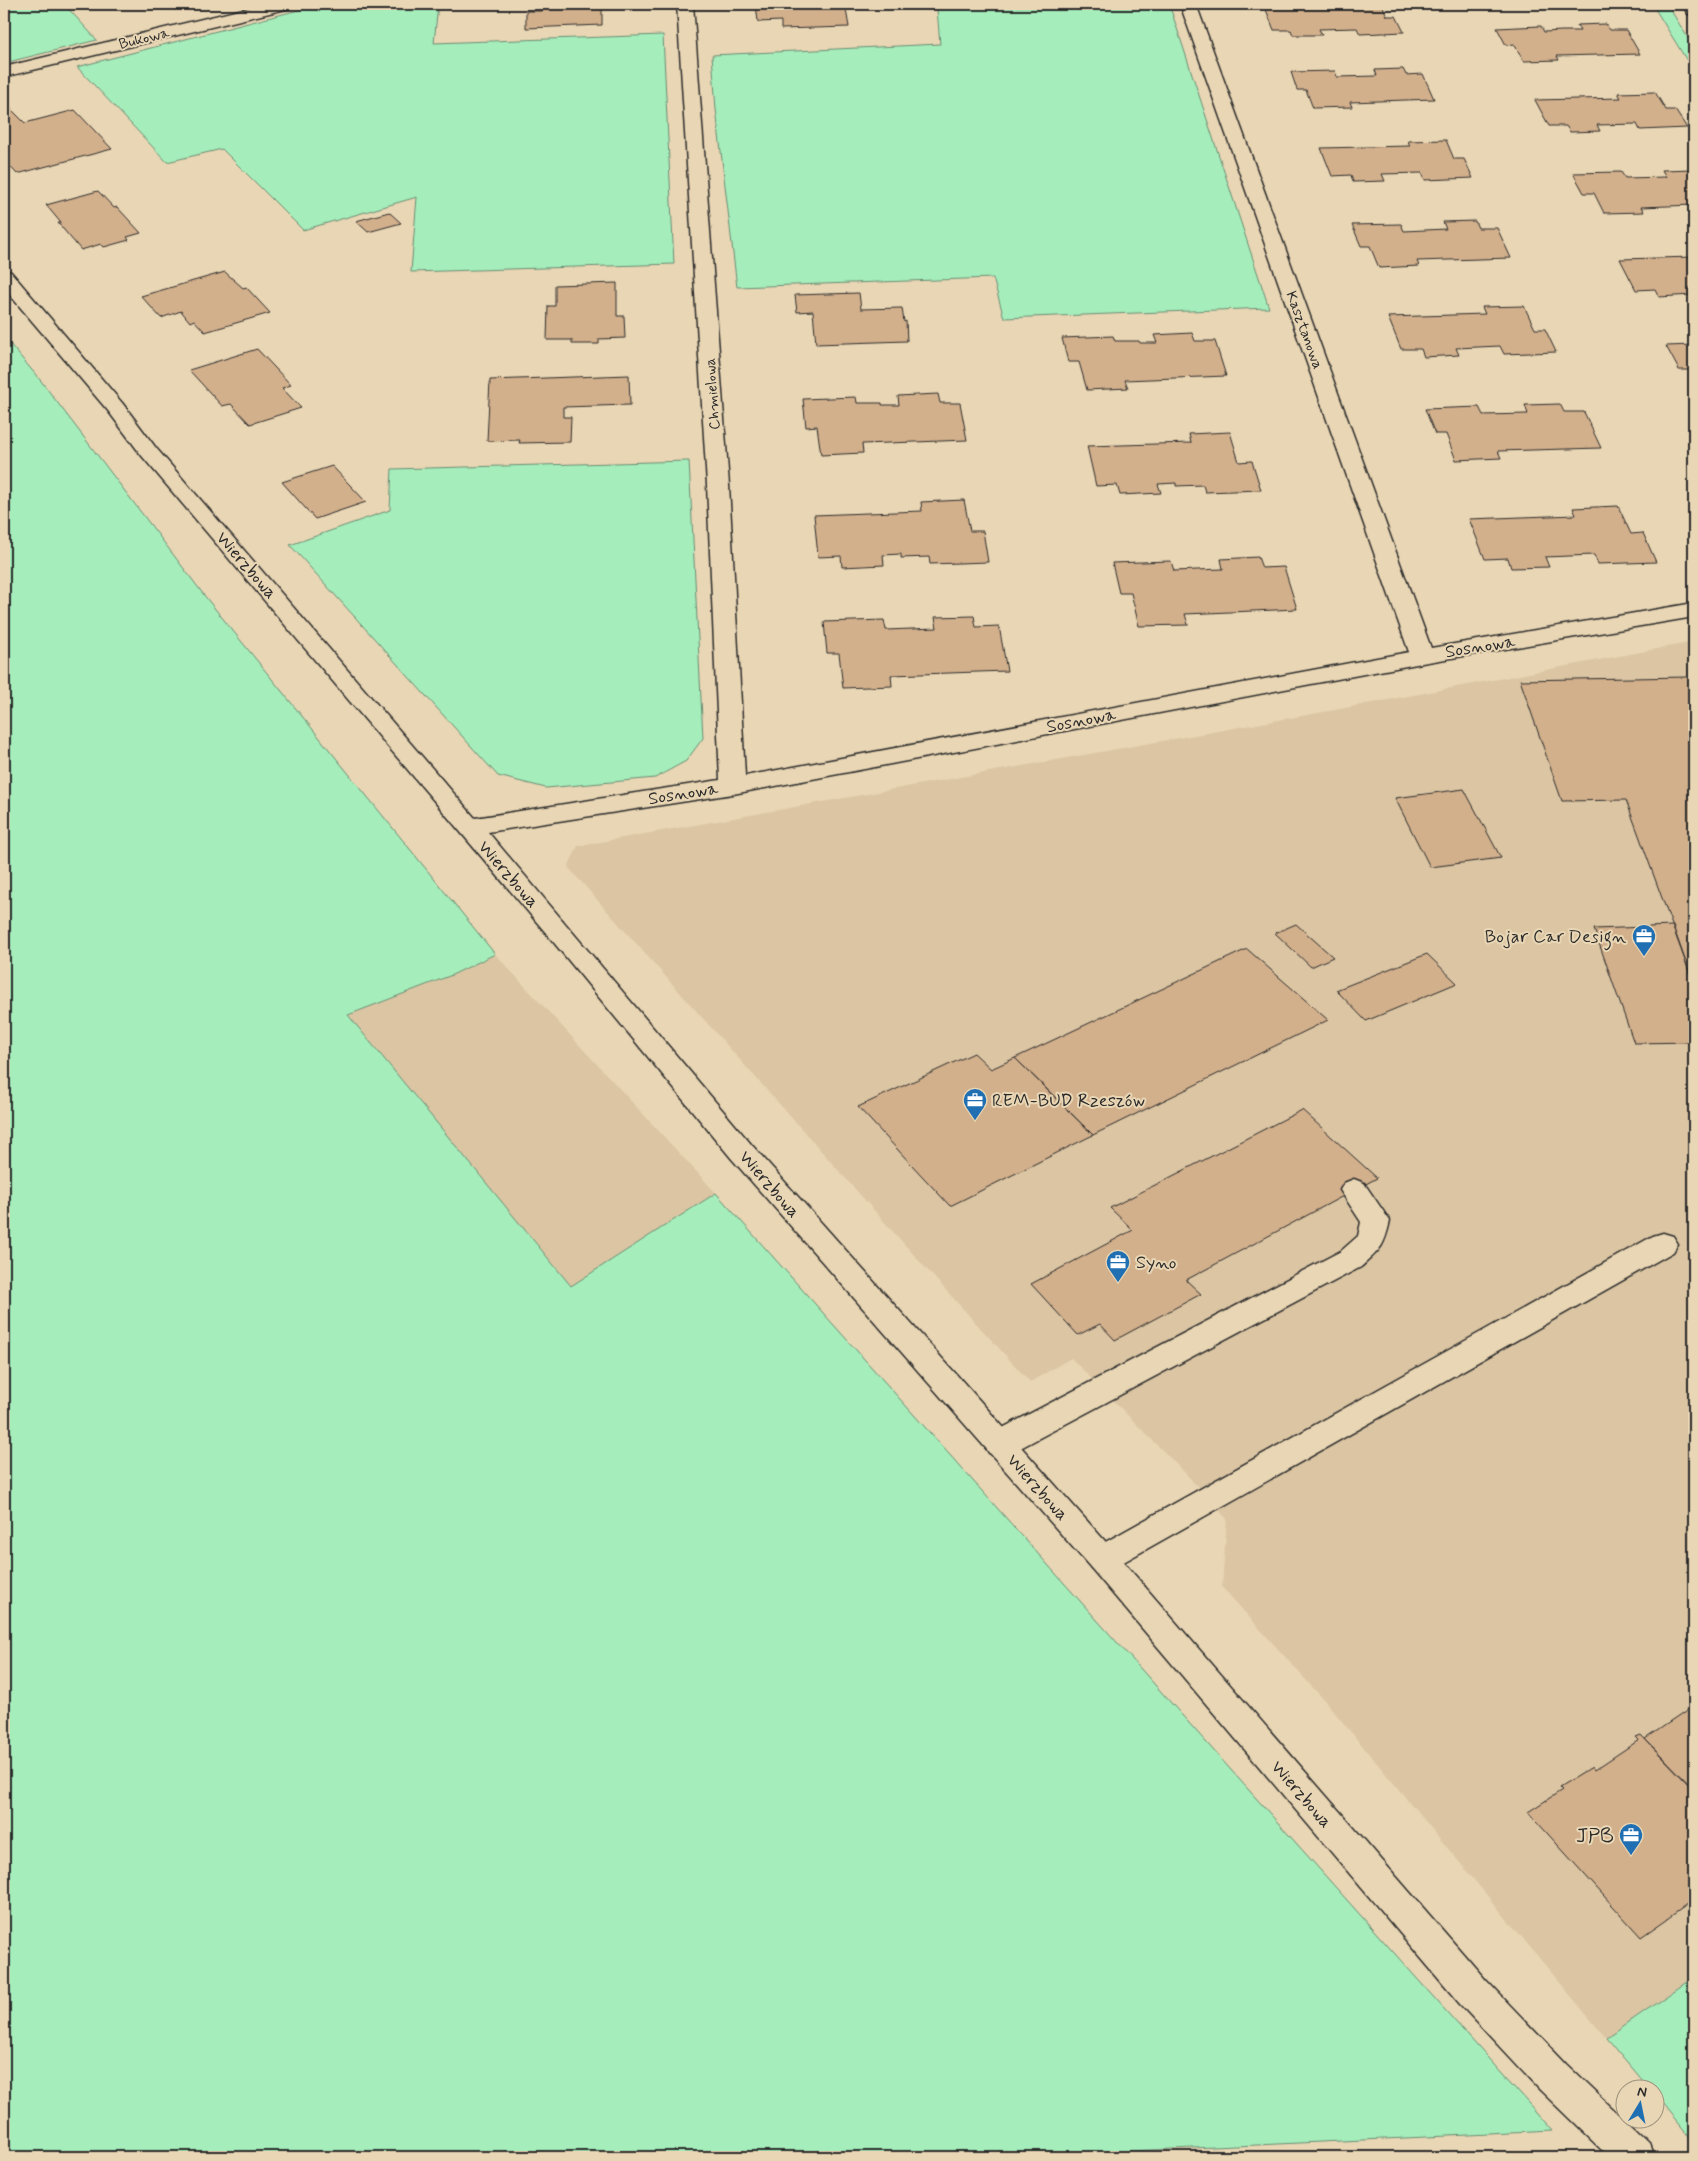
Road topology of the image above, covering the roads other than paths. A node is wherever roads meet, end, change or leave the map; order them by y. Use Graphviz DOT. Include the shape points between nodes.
graph roads {
  1 [pos="284,4"];
  2 [pos="685,4"];
  3 [pos="1188,4"];
  4 [pos="1690,4"];
  5 [pos="1694,10"];
  6 [pos="4,72"];
  7 [pos="4,276"];
  8 [pos="1694,610"];
  9 [pos="1422,656"];
  10 [pos="733,786"];
  11 [pos="468,827"];
  12 [pos="1354,1190"];
  13 [pos="1663,1244"];
  14 [pos="1000,1444"];
  15 [pos="1102,1559"];
  16 [pos="1636,2157"];
  1 -- 6 [label="street, Bukowa"];
  2 -- 10 [label="street, Chmielowa" via="718,484"];
  3 -- 9 [label="street, Kasztanowa"];
  4 -- 5 [label="street"];
  7 -- 11 [label="street, Wierzbowa"];
  8 -- 9 [label="street, Sosnowa"];
  9 -- 10 [label="street, Sosnowa"];
  10 -- 11 [label="street, Sosnowa"];
  11 -- 14 [label="street, Wierzbowa" via="741,1151"];
  12 -- 14 [label="street" via="1376,1221 1371,1241 1352,1259"];
  13 -- 15 [label="street"];
  14 -- 15 [label="street, Wierzbowa"];
  15 -- 16 [label="street, Wierzbowa" via="1472,1991 1553,2077"];
}
